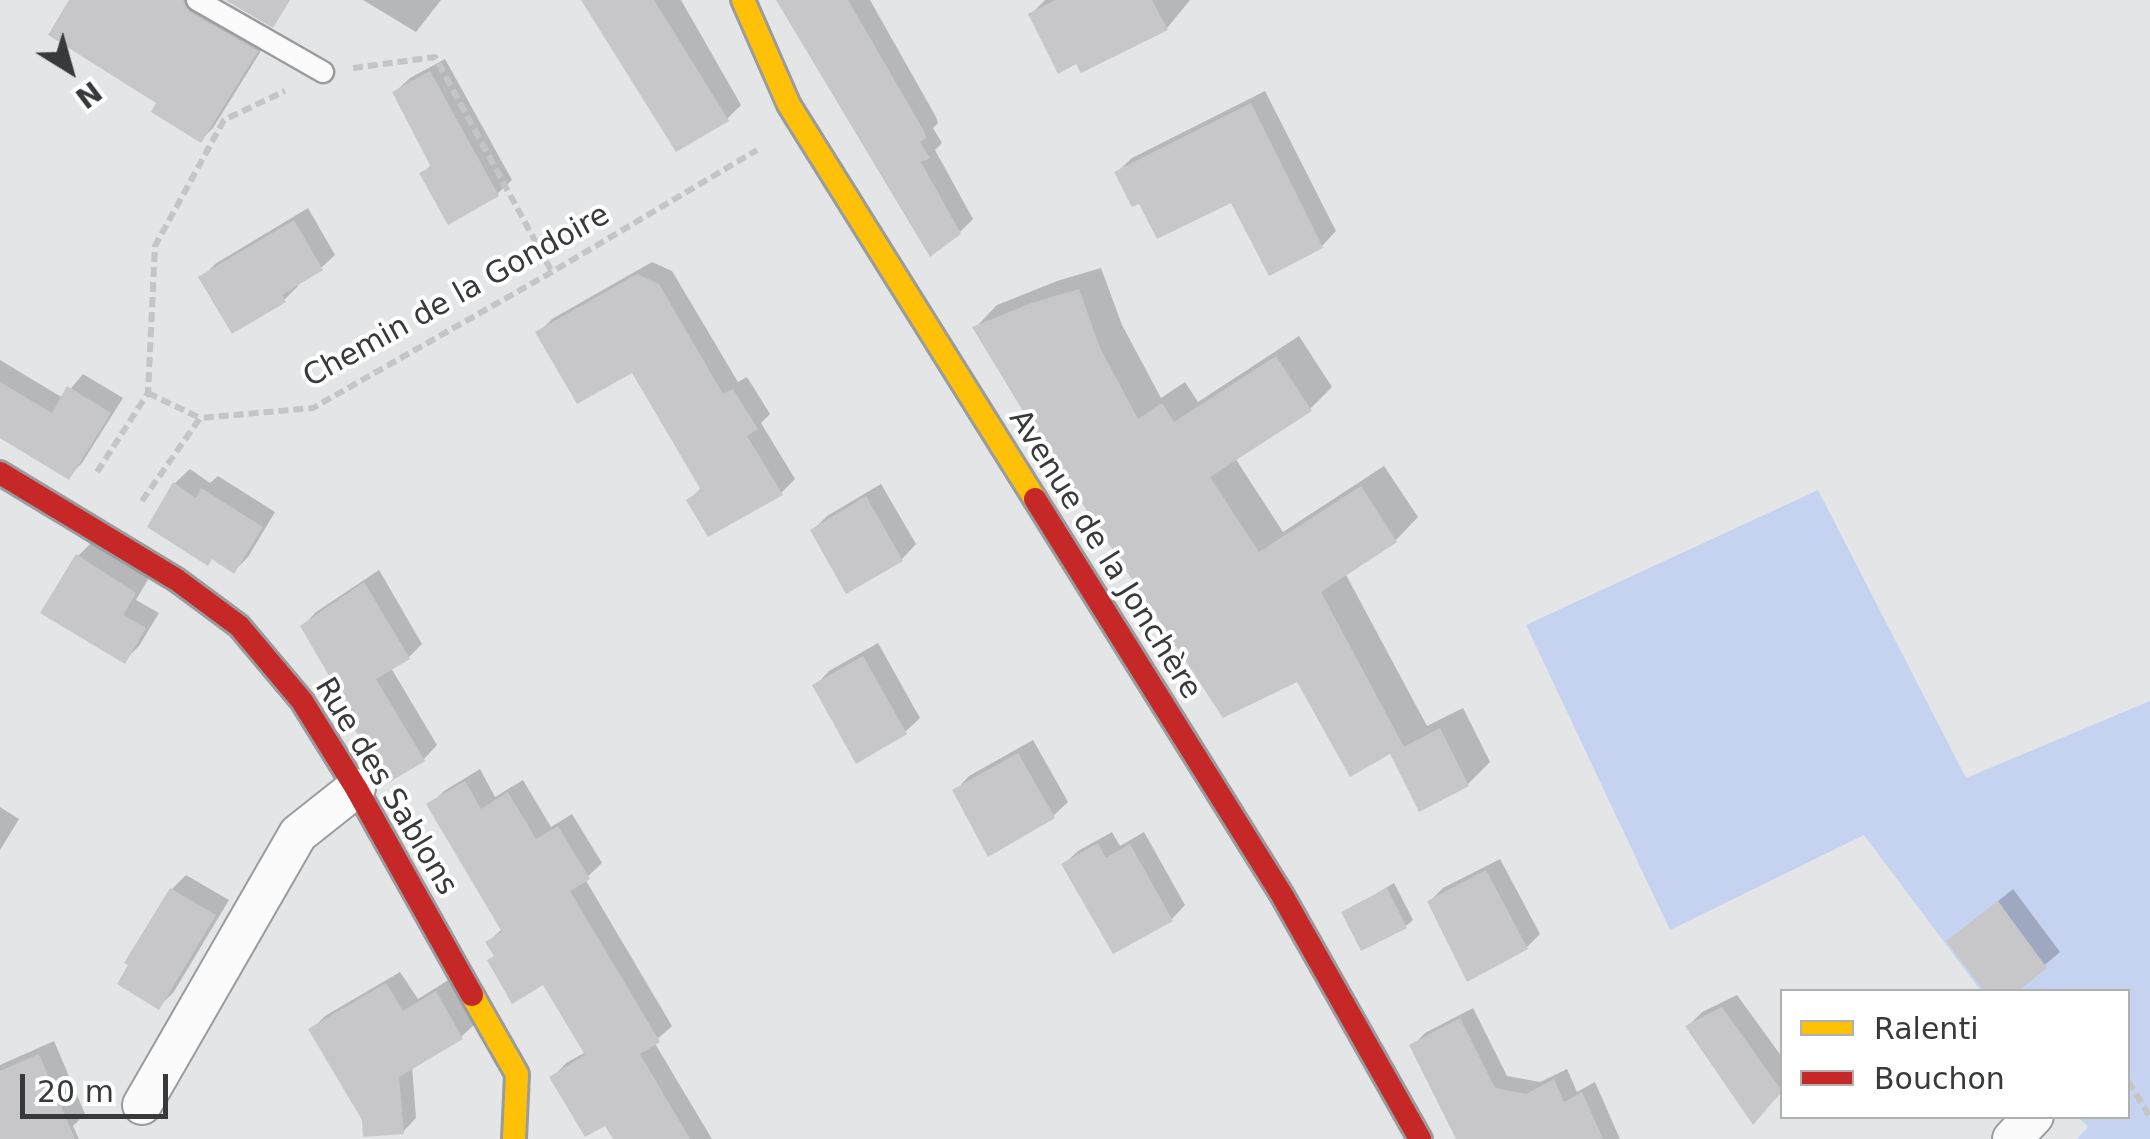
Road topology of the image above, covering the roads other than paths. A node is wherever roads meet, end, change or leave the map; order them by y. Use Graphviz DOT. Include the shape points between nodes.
graph roads {
  1 [pos="197,0"];
  2 [pos="743,0"];
  3 [pos="323,72"];
  4 [pos="0,473"];
  5 [pos="356,788"];
  6 [pos="142,1105"];
  7 [pos="2031,1119"];
  8 [pos="514,1139"];
  9 [pos="1420,1139"];
  10 [pos="2012,1139"];
  1 -- 3 [label="lane"];
  2 -- 9 [label="main road, Avenue de la Jonchère" via="800,124 1282,895"];
  4 -- 5 [label="main road, Rue des Sablons" via="177,580 239,626 302,701"];
  5 -- 6 [label="street" via="298,834"];
  5 -- 8 [label="main road, Rue des Sablons" via="516,1074"];
  7 -- 10 [label="street"];
}
